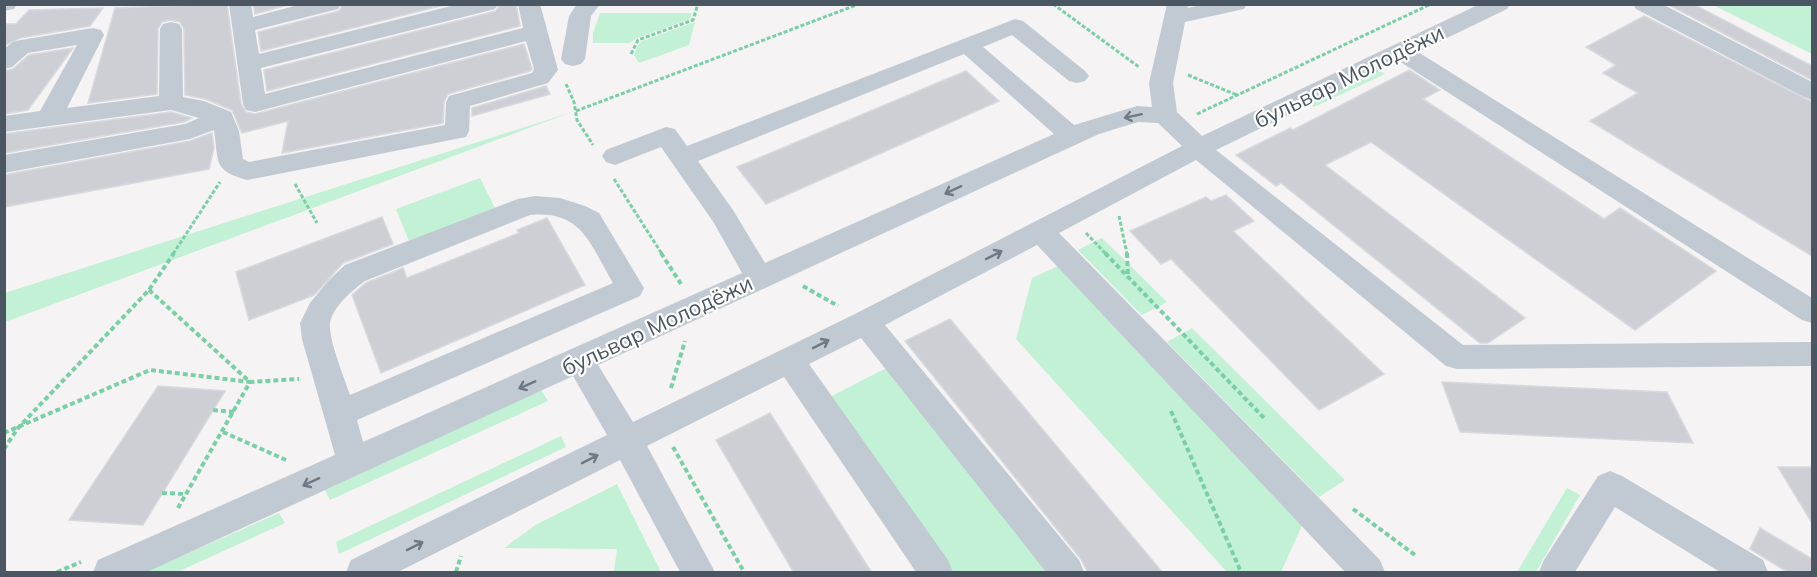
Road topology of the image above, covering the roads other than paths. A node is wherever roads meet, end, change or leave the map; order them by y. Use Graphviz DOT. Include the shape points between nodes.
graph roads {
  1 [pos="330,4"];
  2 [pos="487,4"];
  3 [pos="529,4"];
  4 [pos="588,4"];
  5 [pos="1236,4"];
  6 [pos="1499,4"];
  7 [pos="1644,4"];
  8 [pos="1177,11"];
  9 [pos="242,15"];
  10 [pos="171,29"];
  11 [pos="535,32"];
  12 [pos="967,45"];
  13 [pos="1400,51"];
  14 [pos="573,59"];
  15 [pos="5,62"];
  16 [pos="249,64"];
  17 [pos="1077,76"];
  18 [pos="1812,92"];
  19 [pos="171,102"];
  20 [pos="222,117"];
  21 [pos="49,118"];
  22 [pos="1170,120"];
  23 [pos="4,124"];
  24 [pos="1071,136"];
  25 [pos="1199,148"];
  26 [pos="682,158"];
  27 [pos="607,159"];
  28 [pos="4,164"];
  29 [pos="1040,231"];
  30 [pos="759,278"];
  31 [pos="630,288"];
  32 [pos="1812,312"];
  33 [pos="865,322"];
  34 [pos="653,327"];
  35 [pos="1812,354"];
  36 [pos="789,360"];
  37 [pos="580,361"];
  38 [pos="339,414"];
  39 [pos="627,441"];
  40 [pos="353,463"];
  41 [pos="110,573"];
  42 [pos="363,573"];
  43 [pos="698,573"];
  44 [pos="936,573"];
  45 [pos="1067,573"];
  46 [pos="1368,573"];
  47 [pos="1556,573"];
  48 [pos="1751,573"];
  1 -- 9 [label="street"];
  2 -- 16 [label="street"];
  3 -- 11 [label="street"];
  4 -- 14 [label="street" via="580,16"];
  5 -- 8 [label="street"];
  6 -- 13 [label="street, бульвар Молодёжи"];
  7 -- 18 [label="street"];
  8 -- 22 [label="street" via="1161,83"];
  9 -- 16 [label="street"];
  10 -- 19 [label="street"];
  11 -- 16 [label="street" via="255,104"];
  11 -- 20 [label="street" via="546,70 540,78 458,102 458,131 247,171 231,164"];
  12 -- 17 [label="street" via="1016,26"];
  12 -- 24 [label="street"];
  12 -- 26 [label="street"];
  13 -- 25 [label="street, бульвар Молодёжи"];
  13 -- 32 [label="street"];
  15 -- 21 [label="street" via="21,46 93,35"];
  19 -- 20 [label="street"];
  19 -- 21 [label="street"];
  20 -- 28 [label="street" via="190,131"];
  21 -- 23 [label="street"];
  22 -- 24 [label="street, бульвар Молодёжи, one-way" via="1137,114"];
  22 -- 25 [label="street"];
  24 -- 30 [label="street, бульвар Молодёжи, one-way"];
  25 -- 29 [label="street, бульвар Молодёжи"];
  25 -- 35 [label="street" via="1457,357"];
  26 -- 27 [label="street" via="666,135"];
  26 -- 30 [label="street" via="724,217"];
  33 -- 29 [label="street, бульвар Молодёжи, one-way"];
  29 -- 46 [label="street"];
  30 -- 34 [label="street, бульвар Молодёжи"];
  31 -- 34 [label="street"];
  31 -- 38 [label="street"];
  31 -- 38 [label="street" via="589,220 547,205 527,206 377,260 326,296 314,325"];
  36 -- 33 [label="street, бульвар Молодёжи, one-way"];
  33 -- 45 [label="street"];
  34 -- 37 [label="street, бульвар Молодёжи"];
  36 -- 39 [label="street, бульвар Молодёжи"];
  36 -- 44 [label="street"];
  37 -- 39 [label="street"];
  37 -- 40 [label="street, бульвар Молодёжи, one-way"];
  38 -- 40 [label="street"];
  42 -- 39 [label="street, бульвар Молодёжи, one-way"];
  39 -- 43 [label="street"];
  40 -- 41 [label="street, бульвар Молодёжи, one-way"];
  47 -- 48 [label="street" via="1610,486"];
}
